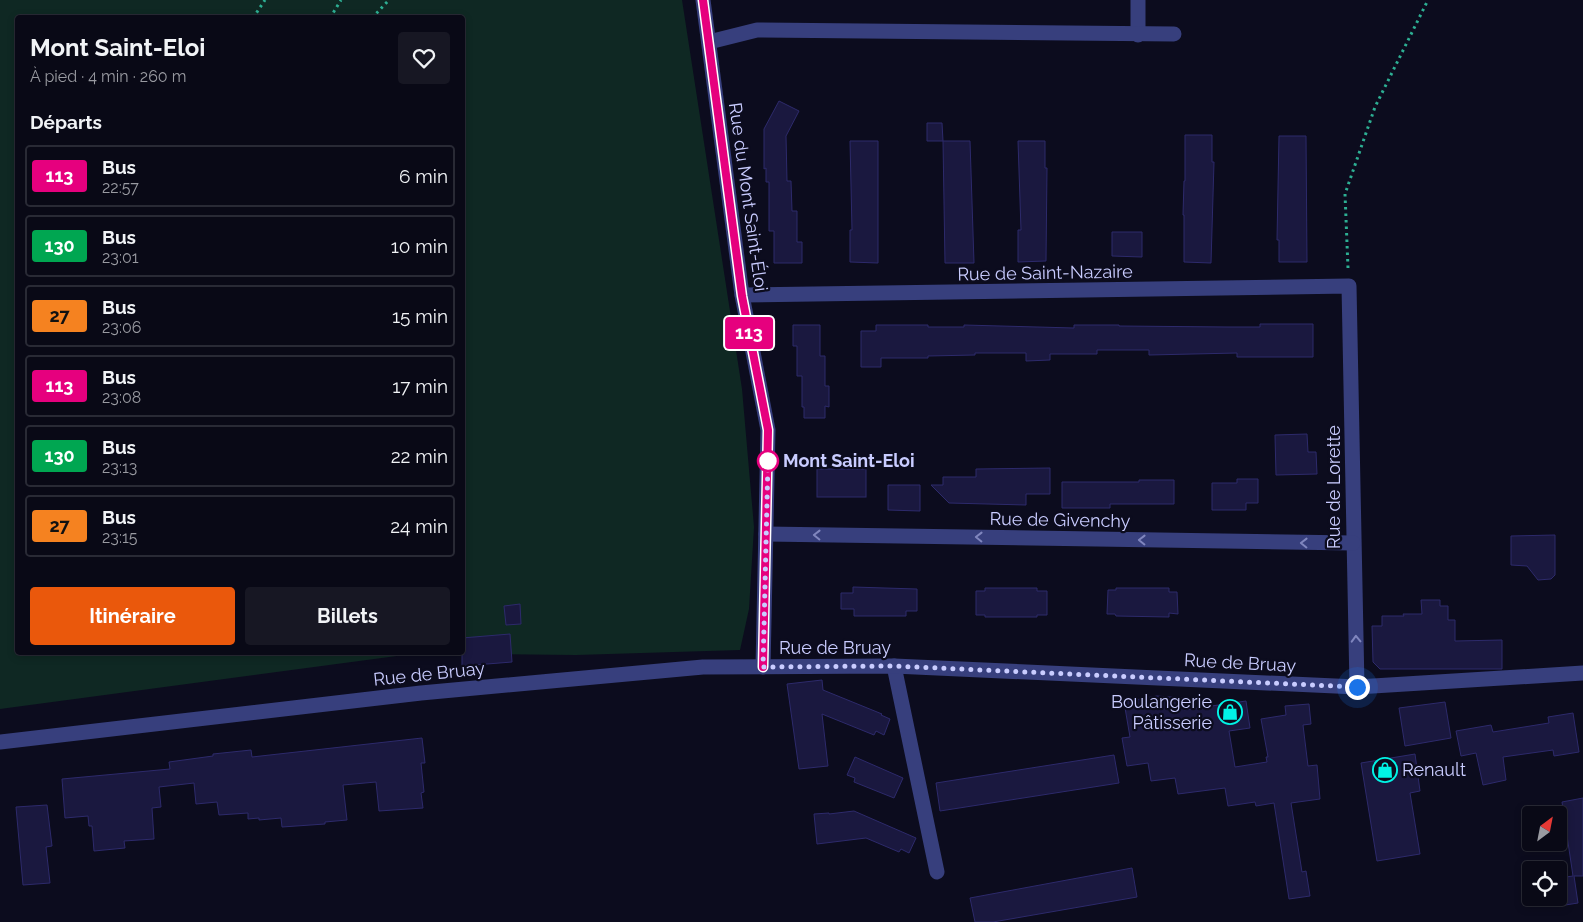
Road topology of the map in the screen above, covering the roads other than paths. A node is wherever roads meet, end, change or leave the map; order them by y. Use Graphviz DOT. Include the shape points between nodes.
graph roads {
  1 [pos="703,0"];
  2 [pos="1138,0"];
  3 [pos="1174,34"];
  4 [pos="1138,35"];
  5 [pos="709,42"];
  6 [pos="1349,286"];
  7 [pos="742,296"];
  8 [pos="766,534"];
  9 [pos="1353,543"];
  10 [pos="894,666"];
  11 [pos="763,667"];
  12 [pos="1583,673"];
  13 [pos="1357,687"];
  14 [pos="0,742"];
  15 [pos="938,872"];
  1 -- 5 [label="street, Rue du Mont Saint-Éloi"];
  2 -- 4 [label="street"];
  3 -- 4 [label="street"];
  4 -- 5 [label="street" via="757,30"];
  5 -- 7 [label="street, Rue du Mont Saint-Éloi"];
  6 -- 7 [label="street, Rue de Saint-Nazaire"];
  6 -- 9 [label="street, Rue de Lorette"];
  7 -- 8 [label="street, Rue du Mont Saint-Éloi" via="768,430"];
  9 -- 8 [label="street, Rue de Givenchy, one-way"];
  8 -- 11 [label="street, Rue du Mont Saint-Éloi"];
  13 -- 9 [label="street, Rue de Lorette, one-way"];
  10 -- 11 [label="street, Rue de Bruay"];
  10 -- 13 [label="street, Rue de Bruay"];
  10 -- 15 [label="street"];
  11 -- 14 [label="street, Rue de Bruay" via="702,667 422,693"];
  12 -- 13 [label="street, Rue de Bruay"];
}
